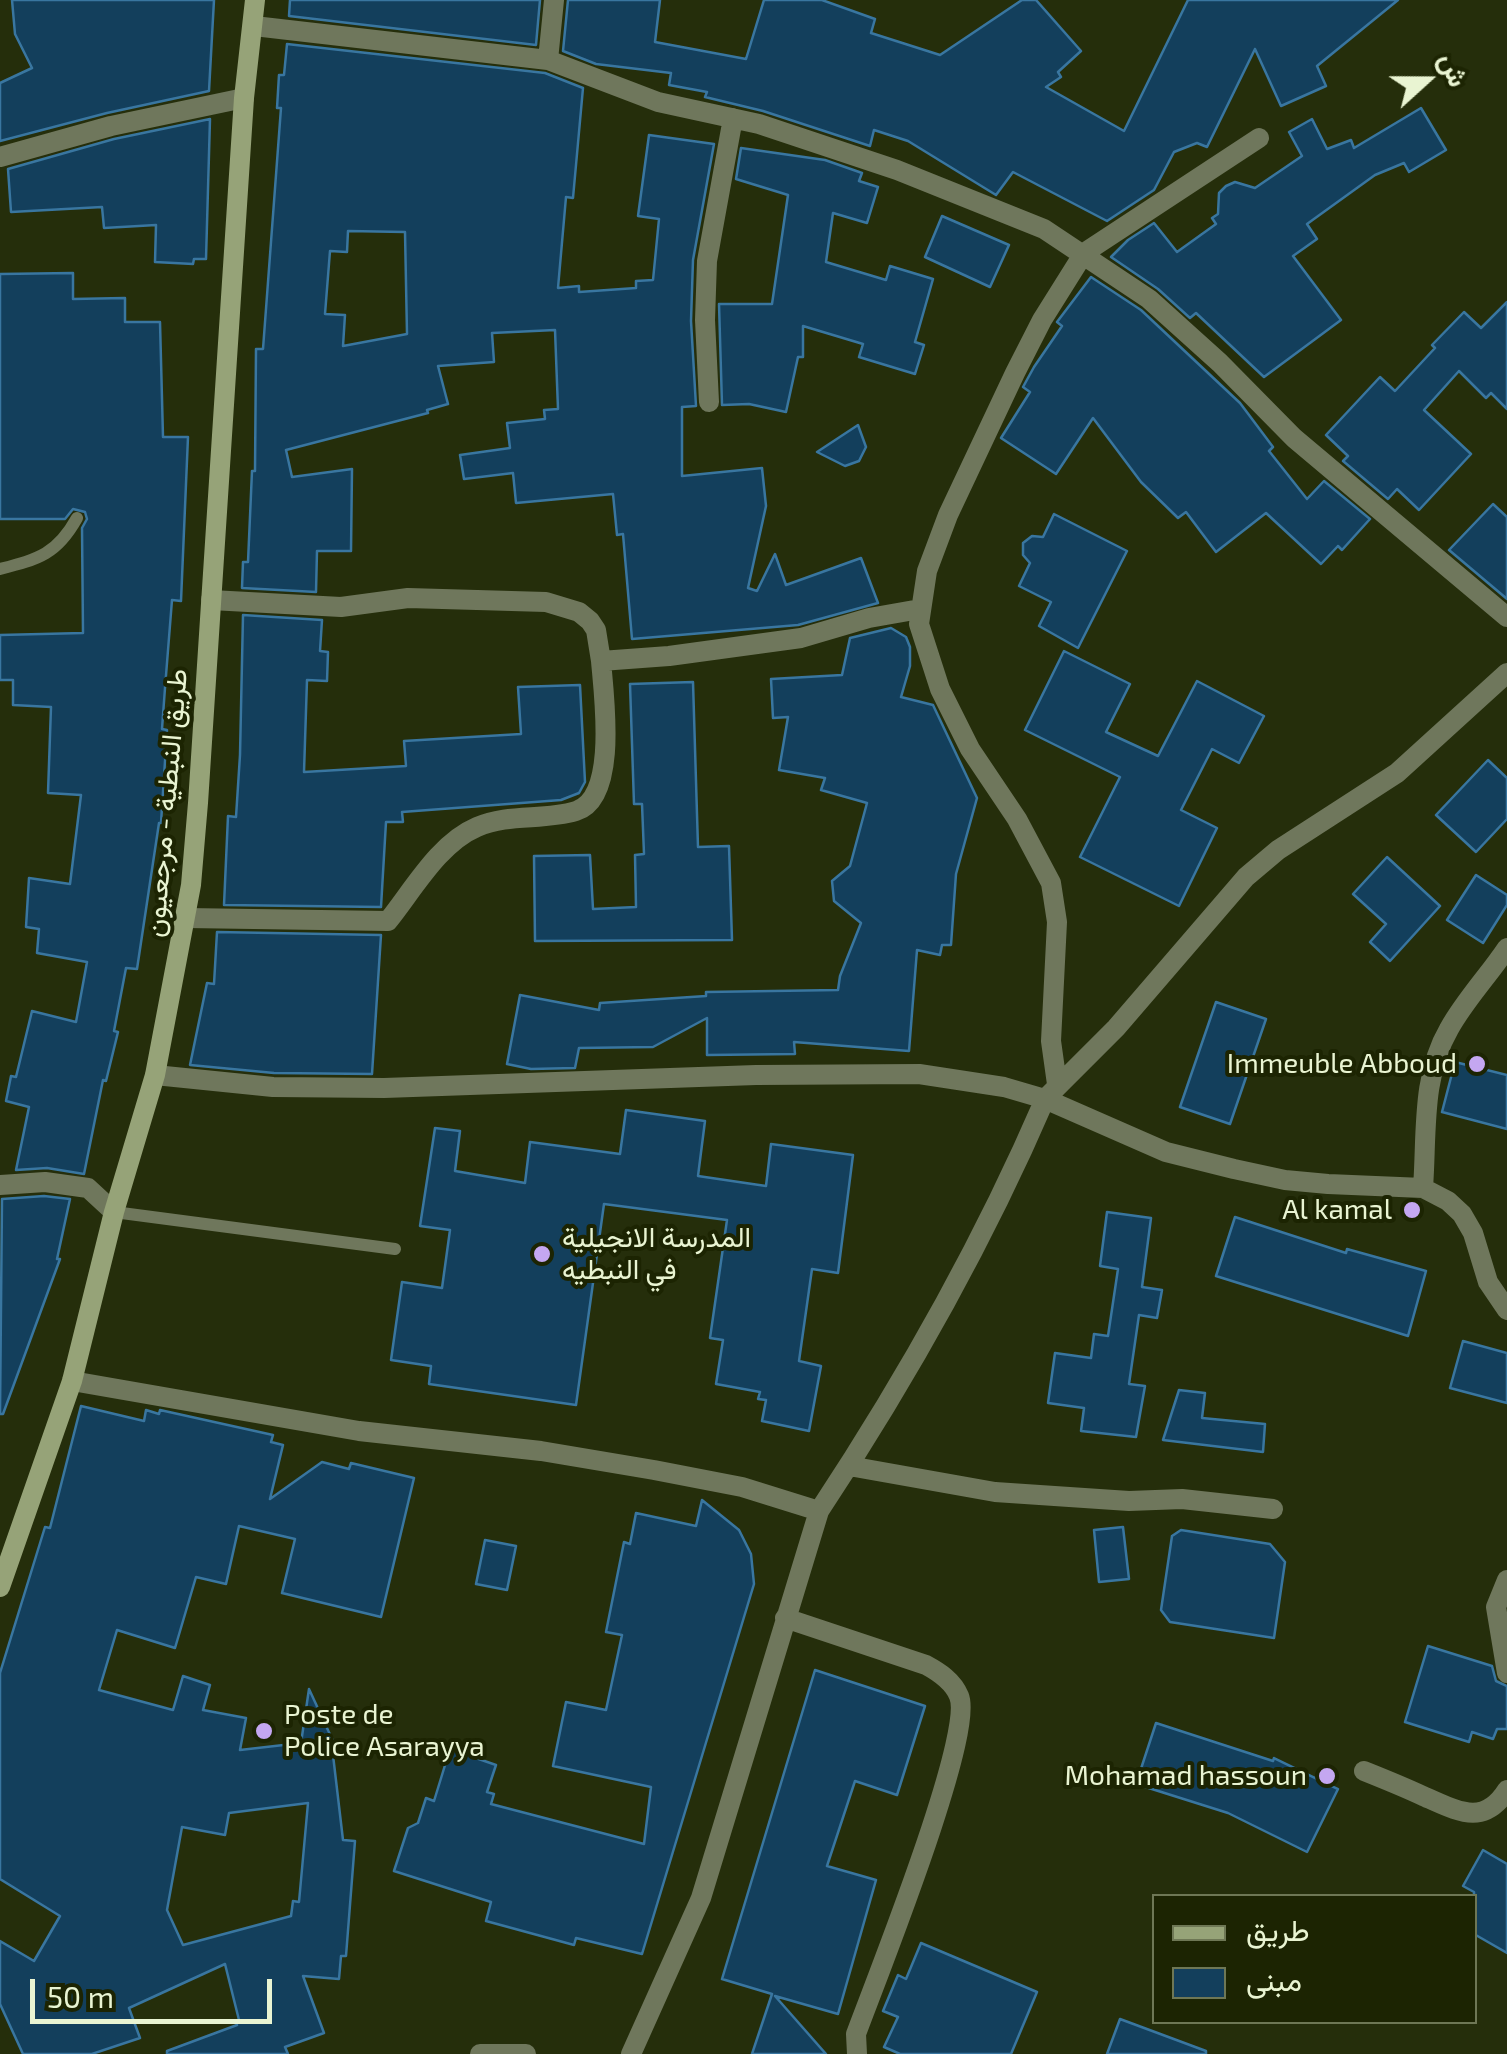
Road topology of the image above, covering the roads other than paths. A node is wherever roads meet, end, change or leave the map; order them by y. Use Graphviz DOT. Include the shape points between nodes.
graph roads {
  1 [pos="255,0"];
  2 [pos="554,0"];
  3 [pos="254,26"];
  4 [pos="548,60"];
  5 [pos="244,98"];
  6 [pos="733,118"];
  7 [pos="1259,138"];
  8 [pos="0,157"];
  9 [pos="1084,253"];
  10 [pos="709,402"];
  11 [pos="77,518"];
  12 [pos="0,568"];
  13 [pos="211,600"];
  14 [pos="920,609"];
  15 [pos="1507,617"];
  16 [pos="601,661"];
  17 [pos="1507,673"];
  18 [pos="186,918"];
  19 [pos="1507,948"];
  20 [pos="156,1076"];
  21 [pos="1051,1092"];
  22 [pos="0,1185"];
  23 [pos="1423,1188"];
  24 [pos="114,1212"];
  25 [pos="395,1249"];
  26 [pos="1507,1310"];
  27 [pos="72,1381"];
  28 [pos="849,1466"];
  29 [pos="1273,1508"];
  30 [pos="818,1511"];
  31 [pos="1507,1580"];
  32 [pos="0,1587"];
  33 [pos="785,1618"];
  34 [pos="1507,1673"];
  35 [pos="1364,1771"];
  36 [pos="1507,1790"];
  37 [pos="480,2054"];
  38 [pos="526,2054"];
  39 [pos="631,2054"];
  40 [pos="856,2054"];
  1 -- 3 [label="main road, طريق النبطية - مرجعيون"];
  2 -- 4 [label="street"];
  3 -- 4 [label="street"];
  3 -- 5 [label="main road, طريق النبطية - مرجعيون"];
  4 -- 6 [label="street" via="658,102"];
  5 -- 8 [label="street"];
  5 -- 13 [label="main road, طريق النبطية - مرجعيون"];
  6 -- 9 [label="street" via="897,170 1044,228"];
  6 -- 10 [label="street" via="707,261"];
  7 -- 9 [label="street"];
  9 -- 14 [label="street" via="1042,320 948,515"];
  9 -- 15 [label="street" via="1149,299 1294,438"];
  11 -- 12 [label="lane" via="48,554"];
  13 -- 16 [label="street" via="342,607 408,598 546,602 590,621"];
  13 -- 18 [label="main road, طريق النبطية - مرجعيون"];
  14 -- 16 [label="street" via="801,638"];
  14 -- 21 [label="street" via="940,689 1051,883 1057,922"];
  16 -- 18 [label="street" via="605,747 596,798 587,806 475,827 449,846 388,920"];
  17 -- 21 [label="street" via="1397,773 1246,877 1116,1028"];
  18 -- 20 [label="main road, طريق النبطية - مرجعيون"];
  19 -- 23 [label="street" via="1448,1031 1436,1060 1428,1086"];
  20 -- 21 [label="street" via="273,1088 384,1088 919,1074"];
  20 -- 24 [label="main road, طريق النبطية - مرجعيون"];
  21 -- 23 [label="street" via="1166,1152 1284,1180"];
  21 -- 28 [label="street" via="966,1264"];
  22 -- 24 [label="street" via="88,1188"];
  23 -- 26 [label="street" via="1462,1214 1488,1282"];
  24 -- 25 [label="lane"];
  24 -- 27 [label="main road, طريق النبطية - مرجعيون"];
  27 -- 30 [label="street" via="359,1431 654,1470 742,1486"];
  27 -- 32 [label="main road, طريق النبطية - مرجعيون"];
  28 -- 29 [label="street" via="995,1492"];
  28 -- 30 [label="street"];
  30 -- 33 [label="street"];
  31 -- 34 [label="street" via="1496,1607"];
  33 -- 39 [label="street" via="702,1898"];
  33 -- 40 [label="street" via="926,1664 960,1697 948,1774 856,2034"];
  35 -- 36 [label="street" via="1460,1813 1485,1811"];
  37 -- 38 [label="street"];
}
